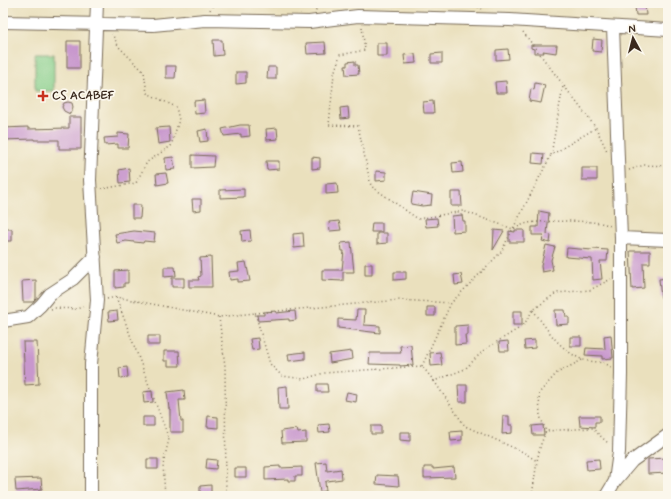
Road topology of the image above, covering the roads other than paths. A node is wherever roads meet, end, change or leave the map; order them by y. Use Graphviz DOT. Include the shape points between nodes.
graph roads {
  1 [pos="97,3"];
  2 [pos="3,22"];
  3 [pos="102,23"];
  4 [pos="613,26"];
  5 [pos="668,30"];
  6 [pos="620,236"];
  7 [pos="668,240"];
  8 [pos="95,257"];
  9 [pos="3,321"];
  10 [pos="668,435"];
  11 [pos="614,481"];
  12 [pos="90,496"];
  13 [pos="606,496"];
  1 -- 3 [label="street"];
  2 -- 3 [label="street"];
  3 -- 4 [label="street" via="153,25 205,20 309,22 358,16"];
  3 -- 8 [label="street" via="90,190"];
  4 -- 5 [label="street"];
  4 -- 6 [label="street"];
  6 -- 7 [label="street"];
  6 -- 11 [label="street" via="621,374 619,452"];
  8 -- 9 [label="street" via="73,279 50,294 28,317"];
  8 -- 12 [label="street"];
  10 -- 11 [label="street" via="632,461"];
  11 -- 13 [label="street"];
}
